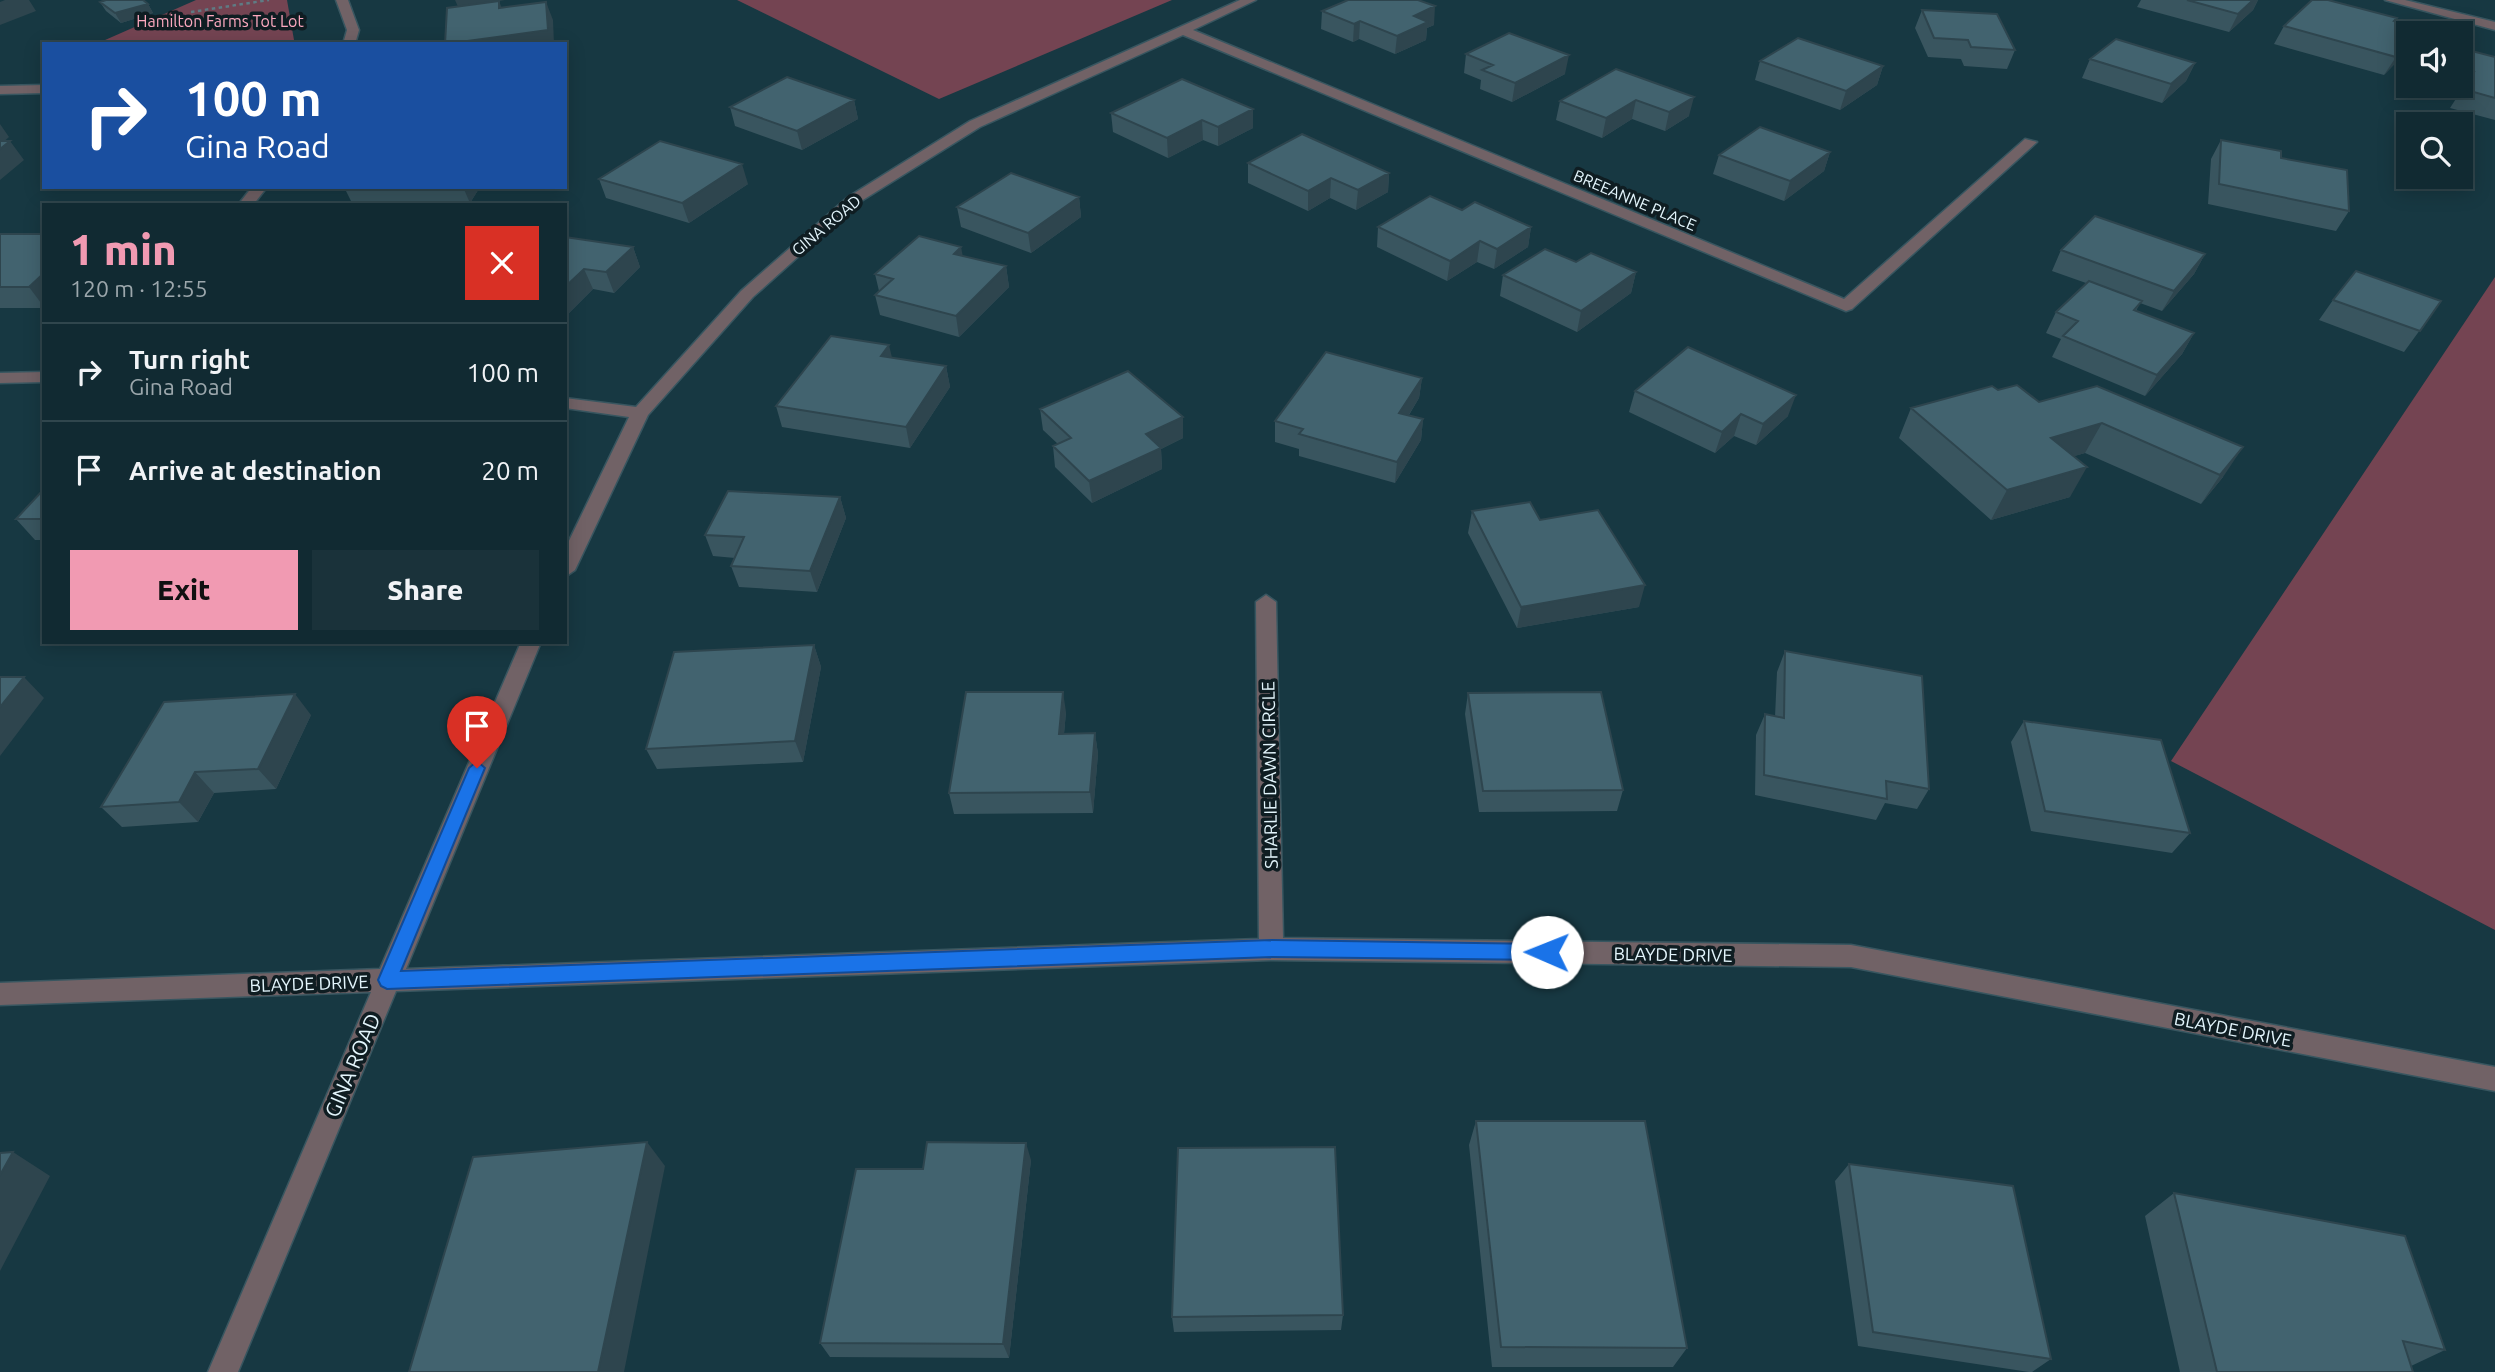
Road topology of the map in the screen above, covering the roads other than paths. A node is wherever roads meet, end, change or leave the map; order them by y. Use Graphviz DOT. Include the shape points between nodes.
graph roads {
  1 [pos="342,0"];
  2 [pos="1250,0"];
  3 [pos="2391,0"];
  4 [pos="2495,26"];
  5 [pos="1182,30"];
  6 [pos="350,42"];
  7 [pos="42,89"];
  8 [pos="0,90"];
  9 [pos="2030,142"];
  10 [pos="259,189"];
  11 [pos="247,203"];
  12 [pos="0,377"];
  13 [pos="42,377"];
  14 [pos="567,403"];
  15 [pos="640,412"];
  16 [pos="567,566"];
  17 [pos="1266,602"];
  18 [pos="530,644"];
  19 [pos="1272,948"];
  20 [pos="387,980"];
  21 [pos="0,994"];
  22 [pos="2495,1079"];
  23 [pos="223,1372"];
  1 -- 6 [label="street" via="353,30"];
  2 -- 5 [label="street, GINA ROAD"];
  3 -- 4 [label="street"];
  5 -- 9 [label="street, BREEANNE PLACE" via="1846,306"];
  5 -- 15 [label="street, GINA ROAD" via="975,124 853,200 747,294"];
  7 -- 8 [label="street"];
  10 -- 11 [label="street"];
  12 -- 13 [label="street"];
  14 -- 15 [label="street"];
  15 -- 16 [label="street, GINA ROAD"];
  17 -- 19 [label="street, SHARLIE DAWN CIRCLE"];
  18 -- 20 [label="street, GINA ROAD"];
  19 -- 20 [label="street, BLAYDE DRIVE"];
  19 -- 22 [label="street, BLAYDE DRIVE" via="1850,956"];
  20 -- 21 [label="street, BLAYDE DRIVE"];
  20 -- 23 [label="street, GINA ROAD"];
}
